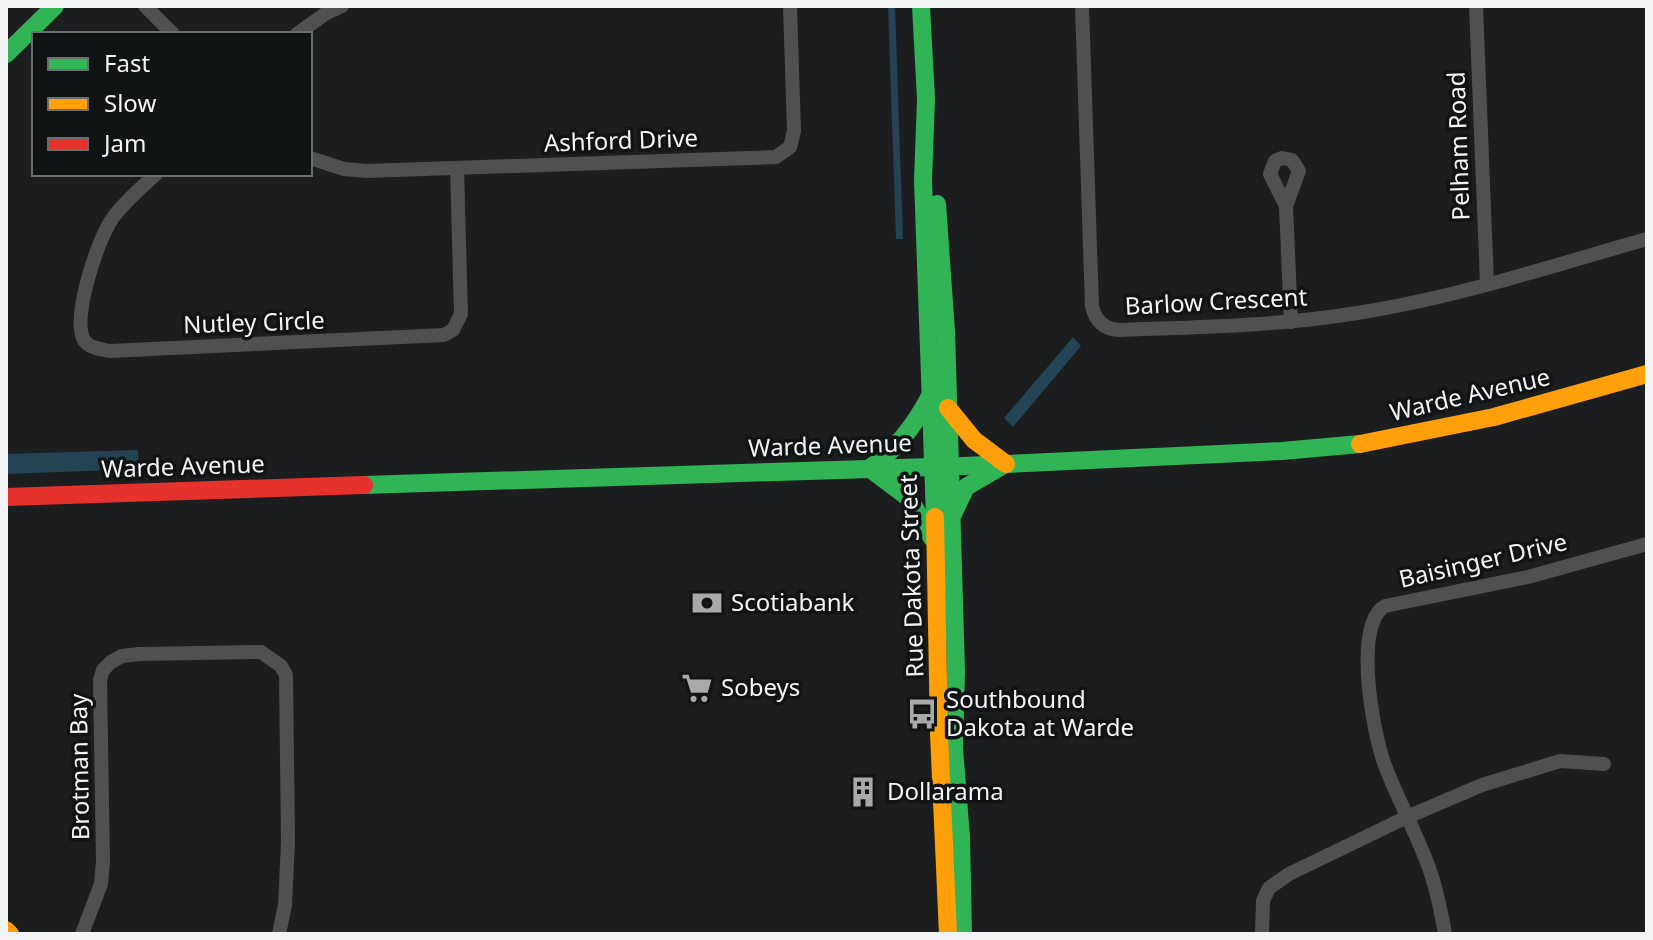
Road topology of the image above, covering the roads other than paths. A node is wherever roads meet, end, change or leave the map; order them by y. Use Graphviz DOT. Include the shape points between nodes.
graph roads {
  1 [pos="55,6"];
  2 [pos="145,6"];
  3 [pos="342,6"];
  4 [pos="790,6"];
  5 [pos="921,6"];
  6 [pos="1082,6"];
  7 [pos="1476,6"];
  8 [pos="171,32"];
  9 [pos="300,32"];
  10 [pos="6,54"];
  11 [pos="926,121"];
  12 [pos="312,159"];
  13 [pos="457,168"];
  14 [pos="154,176"];
  15 [pos="1286,206"];
  16 [pos="1647,239"];
  17 [pos="1487,284"];
  18 [pos="1291,322"];
  19 [pos="1647,374"];
  20 [pos="931,392"];
  21 [pos="948,408"];
  22 [pos="1006,464"];
  23 [pos="941,467"];
  24 [pos="869,468"];
  25 [pos="6,497"];
  26 [pos="950,523"];
  27 [pos="1647,544"];
  28 [pos="936,545"];
  29 [pos="1604,764"];
  30 [pos="1407,817"];
  31 [pos="82,934"];
  32 [pos="279,934"];
  33 [pos="948,934"];
  34 [pos="963,934"];
  35 [pos="1262,934"];
  36 [pos="1445,934"];
  1 -- 10 [label="main road"];
  2 -- 8 [label="street"];
  3 -- 9 [label="street"];
  4 -- 13 [label="street, Ashford Drive" via="794,131 790,147 776,157"];
  5 -- 11 [label="main road, Rue Dakota Street"];
  6 -- 18 [label="street, Barlow Crescent" via="1095,317 1114,330"];
  7 -- 17 [label="street, Pelham Road"];
  11 -- 20 [label="main road, Rue Dakota Street" via="923,180"];
  11 -- 21 [label="main road, Rue Dakota Street" via="943,265"];
  12 -- 13 [label="street, Ashford Drive" via="344,169"];
  13 -- 14 [label="street, Nutley Circle" via="461,314 444,335 110,351 89,346 81,331 95,250 112,219"];
  15 -- 18 [label="street"];
  16 -- 17 [label="street, Barlow Crescent"];
  17 -- 18 [label="street, Barlow Crescent" via="1390,307"];
  19 -- 22 [label="main road, Warde Avenue" via="1494,417 1358,444"];
  20 -- 23 [label="main road, Rue Dakota Street"];
  20 -- 24 [label="main road" via="906,437"];
  21 -- 22 [label="main road" via="974,442"];
  21 -- 23 [label="main road, Rue Dakota Street"];
  22 -- 23 [label="main road, Warde Avenue"];
  22 -- 26 [label="main road" via="966,487"];
  23 -- 24 [label="main road, Warde Avenue"];
  23 -- 26 [label="main road, Rue Dakota Street"];
  23 -- 28 [label="main road, Rue Dakota Street"];
  24 -- 25 [label="main road, Warde Avenue"];
  24 -- 28 [label="main road" via="909,498"];
  26 -- 34 [label="main road, Rue Dakota Street"];
  27 -- 30 [label="street, Baisinger Drive" via="1380,610 1370,634 1370,694 1382,757"];
  28 -- 33 [label="main road, Rue Dakota Street"];
  29 -- 30 [label="street" via="1560,761 1482,785"];
  30 -- 35 [label="street" via="1274,884 1263,901"];
  30 -- 36 [label="street, Baisinger Drive" via="1436,890"];
  31 -- 32 [label="street, Brotman Bay" via="101,884 103,861 103,670 122,656 261,652 274,658 286,675 288,874"];
}
